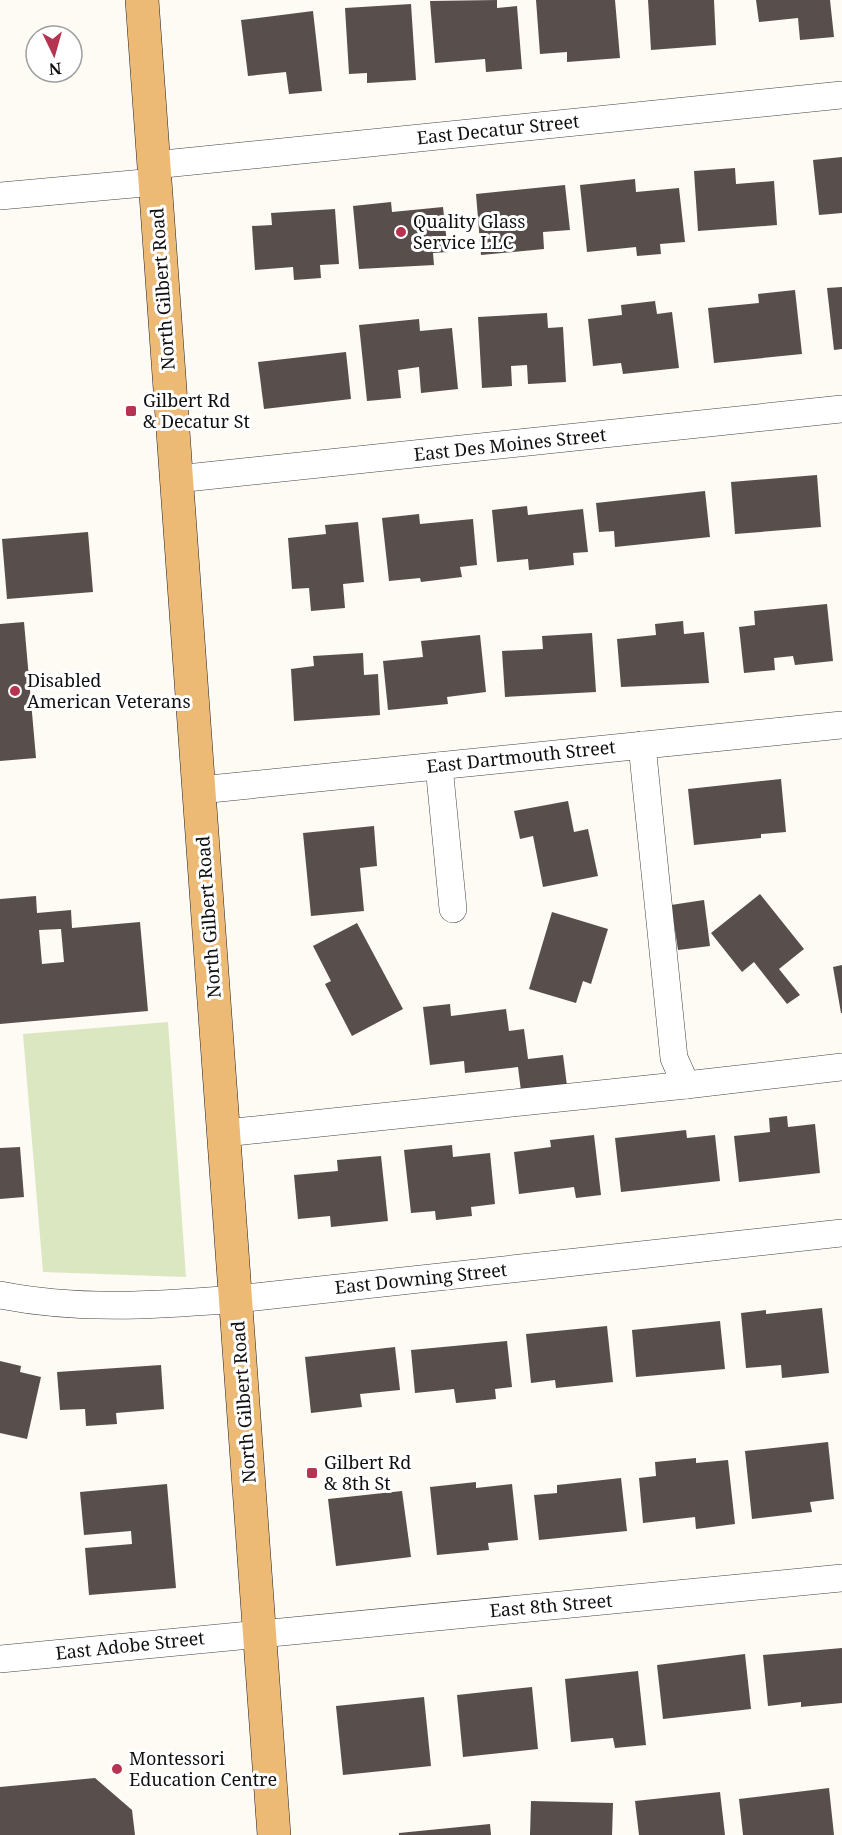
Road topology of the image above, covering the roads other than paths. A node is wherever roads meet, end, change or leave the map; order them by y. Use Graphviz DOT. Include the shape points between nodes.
graph roads {
  1 [pos="142,0"];
  2 [pos="842,95"];
  3 [pos="155,174"];
  4 [pos="0,196"];
  5 [pos="842,409"];
  6 [pos="177,479"];
  7 [pos="842,725"];
  8 [pos="642,745"];
  9 [pos="439,766"];
  10 [pos="200,790"];
  11 [pos="453,909"];
  12 [pos="842,1067"];
  13 [pos="686,1085"];
  14 [pos="225,1133"];
  15 [pos="842,1233"];
  16 [pos="0,1295"];
  17 [pos="237,1299"];
  18 [pos="842,1578"];
  19 [pos="260,1634"];
  20 [pos="0,1659"];
  21 [pos="274,1835"];
  1 -- 3 [label="main road, North Gilbert Road"];
  2 -- 3 [label="street, East Decatur Street"];
  3 -- 4 [label="street, East Decatur Street"];
  3 -- 6 [label="main road, North Gilbert Road"];
  5 -- 6 [label="street, East Des Moines Street"];
  6 -- 10 [label="main road, North Gilbert Road"];
  7 -- 8 [label="street, East Dartmouth Street"];
  8 -- 9 [label="street, East Dartmouth Street"];
  8 -- 13 [label="street" via="674,1058"];
  9 -- 10 [label="street, East Dartmouth Street"];
  9 -- 11 [label="street"];
  10 -- 14 [label="main road, North Gilbert Road"];
  12 -- 13 [label="street"];
  13 -- 14 [label="street"];
  14 -- 17 [label="main road, North Gilbert Road"];
  15 -- 17 [label="street, East Downing Street"];
  16 -- 17 [label="street, East Downing Street" via="100,1307"];
  17 -- 19 [label="main road, North Gilbert Road"];
  18 -- 19 [label="street, East 8th Street"];
  19 -- 20 [label="street, East Adobe Street"];
  19 -- 21 [label="main road, North Gilbert Road"];
}
